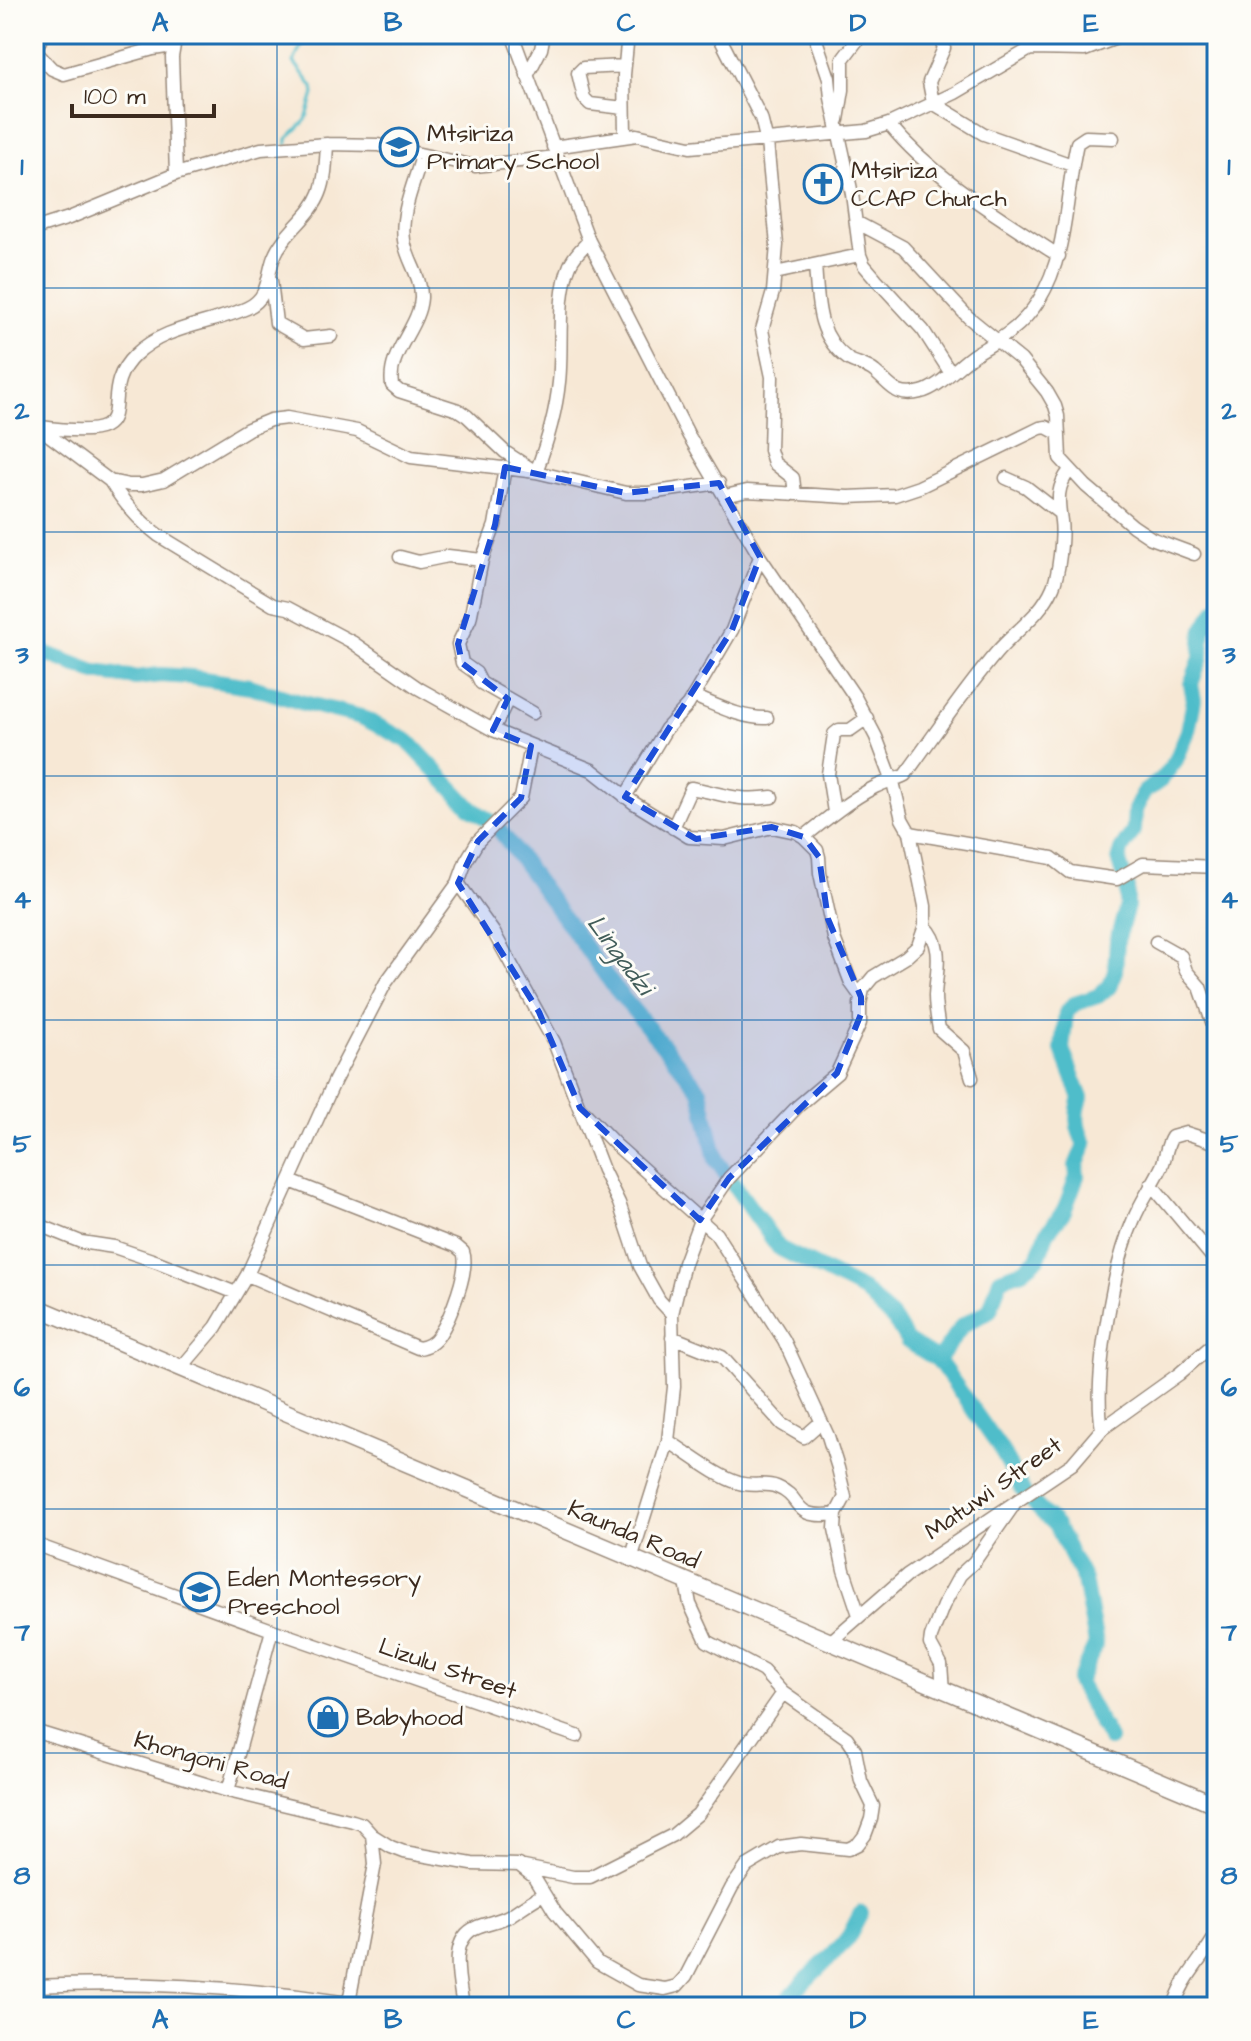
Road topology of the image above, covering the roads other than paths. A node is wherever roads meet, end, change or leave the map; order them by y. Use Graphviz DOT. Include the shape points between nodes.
graph roads {
  1 [pos="44,34"];
  2 [pos="512,34"];
  3 [pos="544,34"];
  4 [pos="628,34"];
  5 [pos="718,34"];
  6 [pos="814,34"];
  7 [pos="862,34"];
  8 [pos="934,34"];
  9 [pos="1041,34"];
  10 [pos="1127,34"];
  11 [pos="175,40"];
  12 [pos="1030,49"];
  13 [pos="34,50"];
  14 [pos="625,66"];
  15 [pos="527,76"];
  16 [pos="933,103"];
  17 [pos="624,108"];
  18 [pos="889,124"];
  19 [pos="838,131"];
  20 [pos="625,135"];
  21 [pos="1113,138"];
  22 [pos="767,142"];
  23 [pos="327,144"];
  24 [pos="554,152"];
  25 [pos="422,156"];
  26 [pos="1072,165"];
  27 [pos="176,174"];
  28 [pos="856,222"];
  29 [pos="34,229"];
  30 [pos="589,241"];
  31 [pos="860,255"];
  32 [pos="1059,256"];
  33 [pos="815,265"];
  34 [pos="775,273"];
  35 [pos="271,278"];
  36 [pos="331,336"];
  37 [pos="998,341"];
  38 [pos="950,372"];
  39 [pos="36,425"];
  40 [pos="1059,434"];
  41 [pos="505,467"];
  42 [pos="1070,470"];
  43 [pos="536,472"];
  44 [pos="1006,478"];
  45 [pos="110,481"];
  46 [pos="719,483"];
  47 [pos="795,494"];
  48 [pos="725,496"];
  49 [pos="1058,512"];
  50 [pos="1194,554"];
  51 [pos="400,557"];
  52 [pos="760,557"];
  53 [pos="482,560"];
  54 [pos="693,696"];
  55 [pos="508,699"];
  56 [pos="533,713"];
  57 [pos="767,718"];
  58 [pos="867,718"];
  59 [pos="493,730"];
  60 [pos="531,747"];
  61 [pos="893,782"];
  62 [pos="625,797"];
  63 [pos="772,797"];
  64 [pos="834,812"];
  65 [pos="673,828"];
  66 [pos="910,833"];
  67 [pos="804,837"];
  68 [pos="1217,867"];
  69 [pos="458,883"];
  70 [pos="925,926"];
  71 [pos="1156,942"];
  72 [pos="861,997"];
  73 [pos="1217,1036"];
  74 [pos="972,1078"];
  75 [pos="580,1108"];
  76 [pos="1217,1143"];
  77 [pos="290,1181"];
  78 [pos="1151,1184"];
  79 [pos="700,1220"];
  80 [pos="34,1223"];
  81 [pos="1217,1263"];
  82 [pos="247,1275"];
  83 [pos="236,1293"];
  84 [pos="34,1306"];
  85 [pos="672,1314"];
  86 [pos="672,1337"];
  87 [pos="1217,1341"];
  88 [pos="181,1368"];
  89 [pos="821,1422"];
  90 [pos="1102,1429"];
  91 [pos="668,1441"];
  92 [pos="1015,1503"];
  93 [pos="836,1514"];
  94 [pos="34,1544"];
  95 [pos="631,1559"];
  96 [pos="691,1584"];
  97 [pos="859,1615"];
  98 [pos="272,1630"];
  99 [pos="830,1642"];
  100 [pos="943,1691"];
  101 [pos="783,1693"];
  102 [pos="34,1731"];
  103 [pos="577,1736"];
  104 [pos="228,1791"];
  105 [pos="1217,1805"];
  106 [pos="372,1835"];
  107 [pos="519,1865"];
  108 [pos="544,1894"];
  109 [pos="1217,1933"];
  110 [pos="34,1986"];
  111 [pos="348,2005"];
  112 [pos="463,2007"];
  113 [pos="1174,2007"];
  1 -- 13 [label="street"];
  2 -- 15 [label="street"];
  3 -- 15 [label="street"];
  4 -- 14 [label="street"];
  5 -- 22 [label="street" via="761,118"];
  6 -- 19 [label="street"];
  7 -- 19 [label="street" via="843,59"];
  8 -- 16 [label="street" via="944,48 929,82"];
  9 -- 12 [label="street"];
  10 -- 12 [label="street" via="1085,50"];
  11 -- 13 [label="street" via="64,74"];
  11 -- 27 [label="street"];
  12 -- 16 [label="street"];
  14 -- 17 [label="street"];
  14 -- 17 [label="street" via="583,68 578,73 590,104"];
  15 -- 24 [label="street"];
  16 -- 18 [label="street"];
  16 -- 26 [label="street" via="984,134"];
  17 -- 20 [label="street"];
  18 -- 19 [label="street"];
  18 -- 32 [label="street" via="908,148 970,197"];
  19 -- 22 [label="street"];
  19 -- 28 [label="street"];
  20 -- 22 [label="street" via="690,147"];
  20 -- 24 [label="street"];
  21 -- 26 [label="street" via="1086,137 1077,143"];
  22 -- 34 [label="street"];
  23 -- 25 [label="street" via="378,145"];
  23 -- 27 [label="street" via="261,149"];
  23 -- 35 [label="street" via="322,190 274,255"];
  24 -- 25 [label="street" via="475,166"];
  24 -- 30 [label="street"];
  25 -- 43 [label="street" via="403,237 421,301 401,345 392,385 458,410"];
  26 -- 32 [label="street"];
  27 -- 29 [label="street"];
  28 -- 31 [label="street"];
  28 -- 37 [label="street" via="903,247 968,317"];
  30 -- 43 [label="street" via="567,273 557,399"];
  30 -- 46 [label="street" via="689,436"];
  31 -- 33 [label="street"];
  31 -- 38 [label="street" via="923,330"];
  32 -- 37 [label="street" via="1025,321"];
  33 -- 34 [label="street"];
  33 -- 38 [label="street" via="823,330 849,360 873,370 892,390 904,394 931,389"];
  34 -- 47 [label="street" via="762,330 772,369 770,450 774,463 793,478"];
  35 -- 36 [label="street" via="276,323 304,339"];
  35 -- 39 [label="street" via="250,307 160,337 135,354 122,371 113,422 87,430"];
  37 -- 38 [label="street"];
  37 -- 40 [label="street" via="1047,392"];
  39 -- 45 [label="street"];
  40 -- 42 [label="street" via="1058,451"];
  40 -- 47 [label="street" via="1040,428 895,495"];
  41 -- 43 [label="street"];
  41 -- 45 [label="street" via="411,457 357,431 287,418 248,429 156,483"];
  41 -- 53 [label="street" via="495,525"];
  42 -- 49 [label="street" via="1060,482"];
  42 -- 50 [label="street" via="1133,526"];
  43 -- 46 [label="street" via="626,493"];
  44 -- 49 [label="street"];
  45 -- 59 [label="street" via="158,535 273,605 352,642 418,688"];
  46 -- 48 [label="street"];
  47 -- 48 [label="street" via="747,491"];
  48 -- 52 [label="street"];
  49 -- 61 [label="street" via="1060,561 1046,601 999,650 905,775"];
  51 -- 53 [label="street" via="419,562 448,556"];
  52 -- 54 [label="street" via="732,630"];
  52 -- 58 [label="street"];
  53 -- 55 [label="street" via="470,619 458,644 460,659 481,683"];
  54 -- 57 [label="street"];
  54 -- 62 [label="street"];
  55 -- 56 [label="street"];
  55 -- 59 [label="street"];
  58 -- 61 [label="street"];
  58 -- 64 [label="street" via="834,734 828,774"];
  59 -- 60 [label="street"];
  60 -- 62 [label="street" via="592,770"];
  60 -- 69 [label="street" via="521,798 478,841"];
  61 -- 64 [label="street" via="875,786"];
  61 -- 66 [label="street"];
  62 -- 65 [label="street"];
  63 -- 65 [label="street" via="735,799 691,788"];
  64 -- 67 [label="street"];
  65 -- 67 [label="street" via="703,840 772,827"];
  66 -- 68 [label="street" via="1052,858 1070,872 1117,879 1143,864"];
  66 -- 70 [label="street" via="923,888"];
  67 -- 72 [label="street" via="817,850 834,938"];
  69 -- 75 [label="street" via="539,1012"];
  69 -- 77 [label="street" via="385,984"];
  70 -- 72 [label="street" via="913,952 873,977"];
  70 -- 74 [label="street" via="938,950 939,1029 964,1051"];
  71 -- 73 [label="street" via="1181,956 1200,987"];
  72 -- 79 [label="street" via="860,1023 837,1073 729,1178"];
  75 -- 79 [label="street"];
  75 -- 85 [label="street" via="640,1266"];
  76 -- 78 [label="street" via="1186,1133 1172,1137"];
  77 -- 82 [label="street"];
  77 -- 82 [label="street" via="463,1252 466,1267 439,1335 418,1348"];
  78 -- 81 [label="street"];
  78 -- 90 [label="street" via="1119,1265 1102,1359"];
  79 -- 85 [label="street"];
  79 -- 89 [label="street" via="716,1234 784,1340"];
  80 -- 83 [label="street"];
  82 -- 83 [label="street"];
  83 -- 88 [label="street" via="211,1334"];
  84 -- 88 [label="main road, Kaunda Road"];
  85 -- 86 [label="street"];
  86 -- 89 [label="street" via="722,1357 782,1424 804,1437"];
  86 -- 91 [label="street"];
  87 -- 90 [label="street, Matuwi Street"];
  88 -- 95 [label="main road, Kaunda Road"];
  89 -- 93 [label="street" via="844,1490"];
  90 -- 92 [label="street, Matuwi Street" via="1072,1464"];
  91 -- 93 [label="street" via="739,1483 785,1491 811,1515"];
  91 -- 95 [label="street"];
  92 -- 97 [label="street, Matuwi Street" via="953,1541"];
  92 -- 100 [label="street" via="960,1575 931,1637"];
  93 -- 97 [label="street" via="844,1570"];
  94 -- 98 [label="street, Lizulu Street"];
  95 -- 96 [label="main road, Kaunda Road"];
  96 -- 99 [label="main road, Kaunda Road"];
  96 -- 101 [label="street" via="688,1597 704,1639 763,1671"];
  97 -- 99 [label="street, Matuwi Street"];
  98 -- 103 [label="street, Lizulu Street"];
  98 -- 104 [label="street"];
  99 -- 100 [label="main road, Kaunda Road"];
  100 -- 105 [label="main road, Kaunda Road"];
  101 -- 107 [label="street, Khongoni Road" via="698,1814 673,1835 590,1877"];
  101 -- 108 [label="street" via="847,1738 855,1750 873,1806 858,1844 848,1849 790,1845 758,1858 739,1875 686,1976 665,1989 631,1982 597,1962"];
  102 -- 104 [label="street, Khongoni Road"];
  104 -- 106 [label="street, Khongoni Road" via="353,1821"];
  106 -- 107 [label="street, Khongoni Road" via="404,1852 472,1864"];
  106 -- 111 [label="street" via="375,1864"];
  107 -- 108 [label="street"];
  108 -- 112 [label="street" via="466,1934 457,1957"];
  109 -- 113 [label="street" via="1181,1985"];
  110 -- 111 [label="street" via="200,1988"];
}
